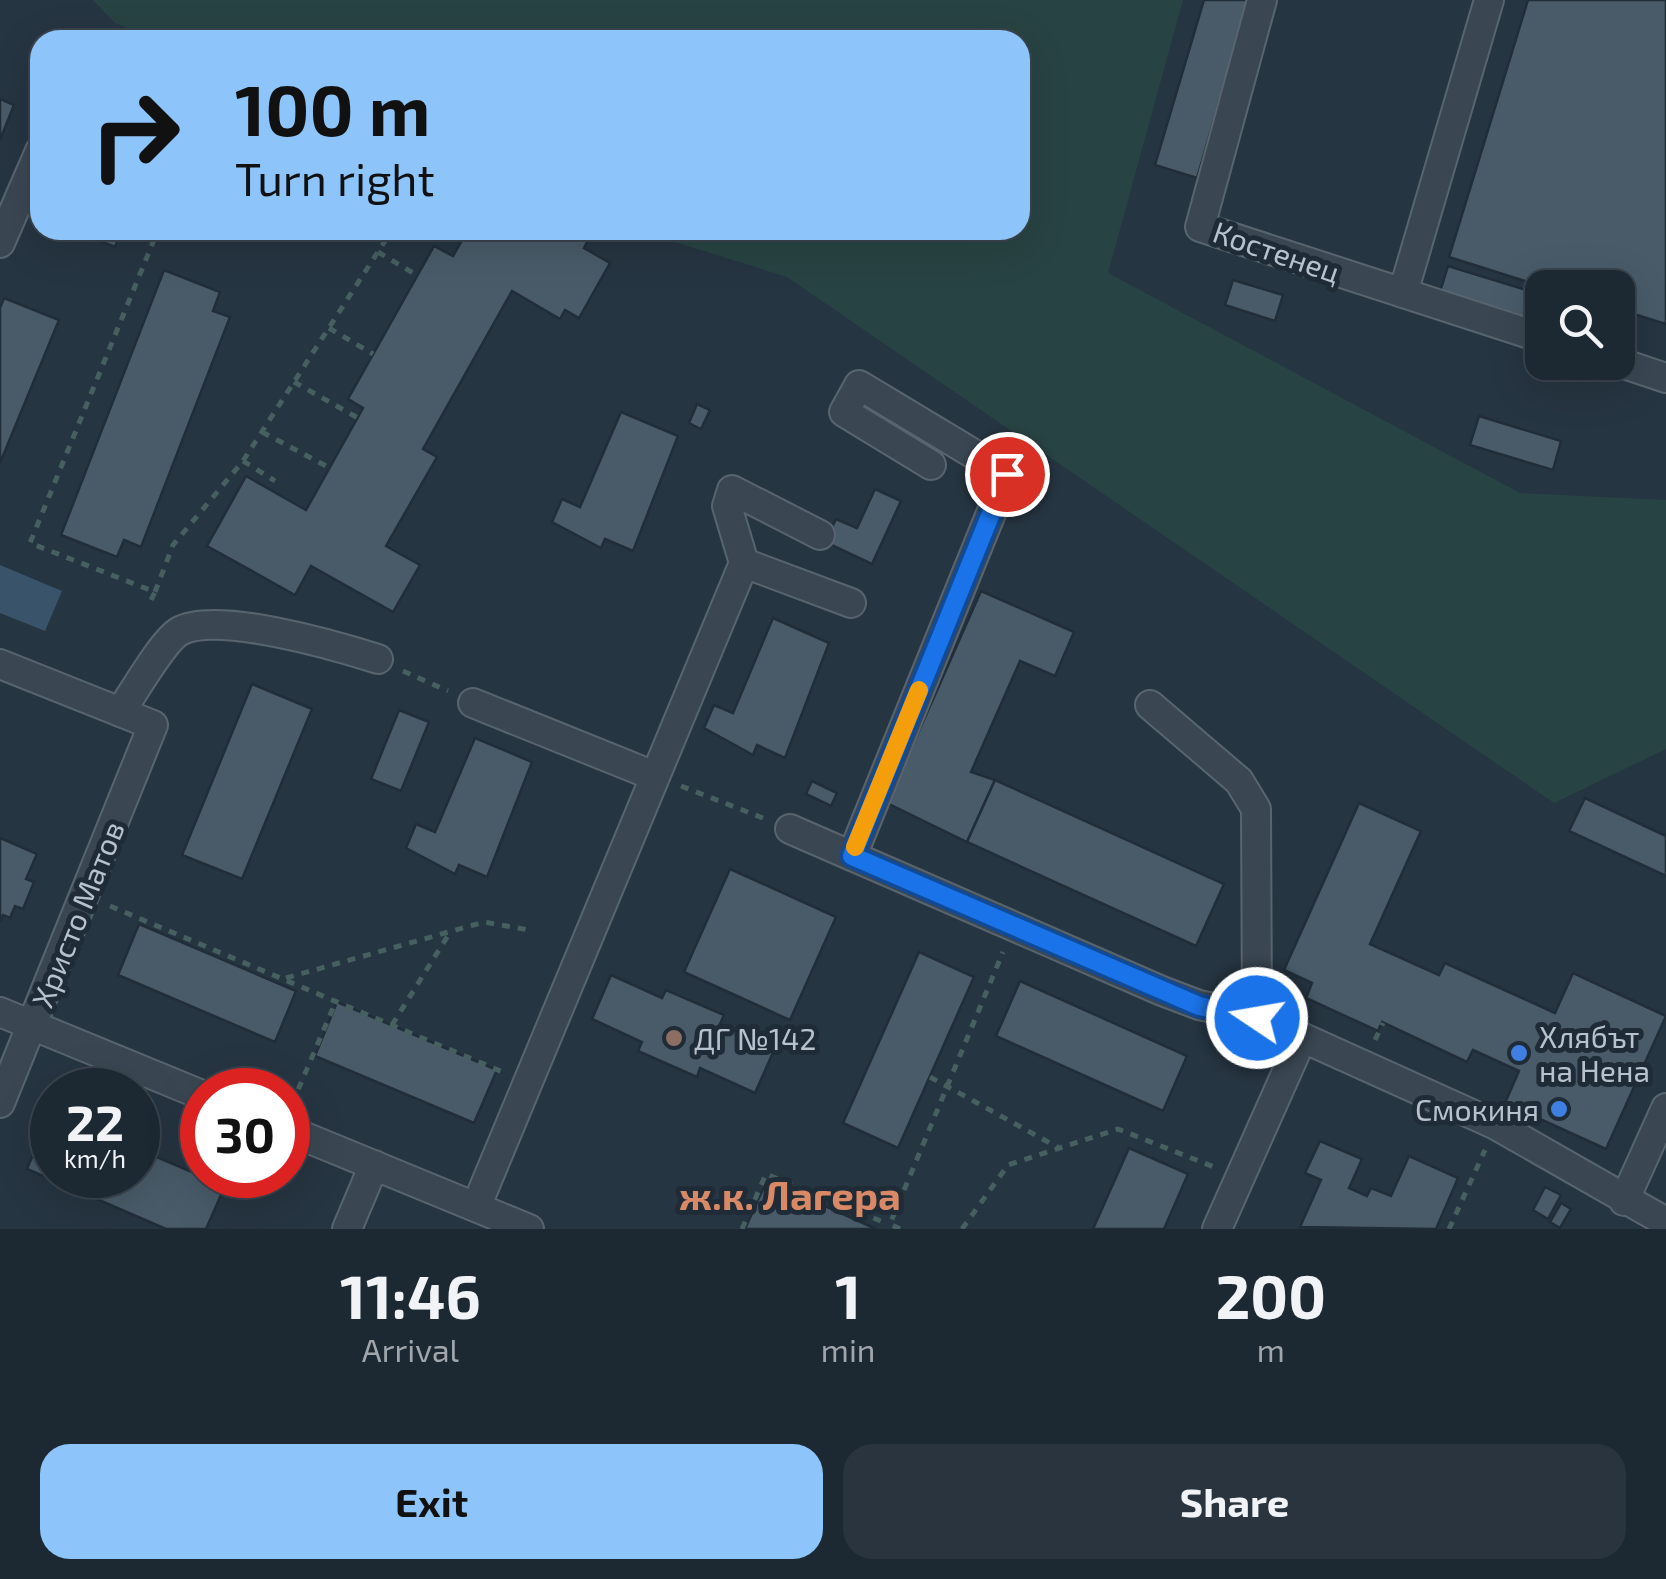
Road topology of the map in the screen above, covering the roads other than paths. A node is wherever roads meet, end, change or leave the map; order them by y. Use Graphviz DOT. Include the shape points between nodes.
graph roads {
  1 [pos="1262,0"];
  2 [pos="1489,0"];
  3 [pos="30,174"];
  4 [pos="0,243"];
  5 [pos="1404,293"];
  6 [pos="1525,332"];
  7 [pos="1635,368"];
  8 [pos="1666,378"];
  9 [pos="932,465"];
  10 [pos="820,534"];
  11 [pos="744,562"];
  12 [pos="850,603"];
  13 [pos="378,659"];
  14 [pos="0,664"];
  15 [pos="473,703"];
  16 [pos="1150,705"];
  17 [pos="120,712"];
  18 [pos="652,775"];
  19 [pos="790,829"];
  20 [pos="852,856"];
  21 [pos="0,1012"];
  22 [pos="1257,1018"];
  23 [pos="32,1025"];
  24 [pos="1302,1038"];
  25 [pos="180,1086"];
  26 [pos="0,1103"];
  27 [pos="1666,1108"];
  28 [pos="310,1139"];
  29 [pos="374,1165"];
  30 [pos="1624,1201"];
  31 [pos="476,1207"];
  32 [pos="1666,1222"];
  33 [pos="347,1229"];
  34 [pos="528,1229"];
  35 [pos="1218,1229"];
  1 -- 5 [label="street, Костенец" via="1200,228"];
  2 -- 5 [label="street"];
  3 -- 4 [label="street"];
  5 -- 6 [label="street, Костенец"];
  7 -- 8 [label="street"];
  9 -- 20 [label="street" via="844,412 858,385 1007,474"];
  10 -- 11 [label="street" via="732,490 727,506"];
  11 -- 12 [label="street"];
  11 -- 18 [label="street"];
  13 -- 17 [label="street" via="303,635 200,626 177,632"];
  14 -- 17 [label="street"];
  15 -- 18 [label="street"];
  16 -- 22 [label="street" via="1239,781 1256,809"];
  17 -- 23 [label="street, Христо Матов" via="153,725"];
  18 -- 31 [label="street"];
  19 -- 20 [label="street"];
  20 -- 22 [label="street" via="1199,1006"];
  21 -- 23 [label="street"];
  22 -- 24 [label="street"];
  23 -- 25 [label="street"];
  23 -- 26 [label="street, Христо Матов"];
  24 -- 30 [label="street" via="1496,1124"];
  24 -- 35 [label="street"];
  27 -- 30 [label="street"];
  28 -- 29 [label="street"];
  29 -- 31 [label="street"];
  29 -- 33 [label="street"];
  30 -- 32 [label="street"];
  31 -- 34 [label="street"];
}
